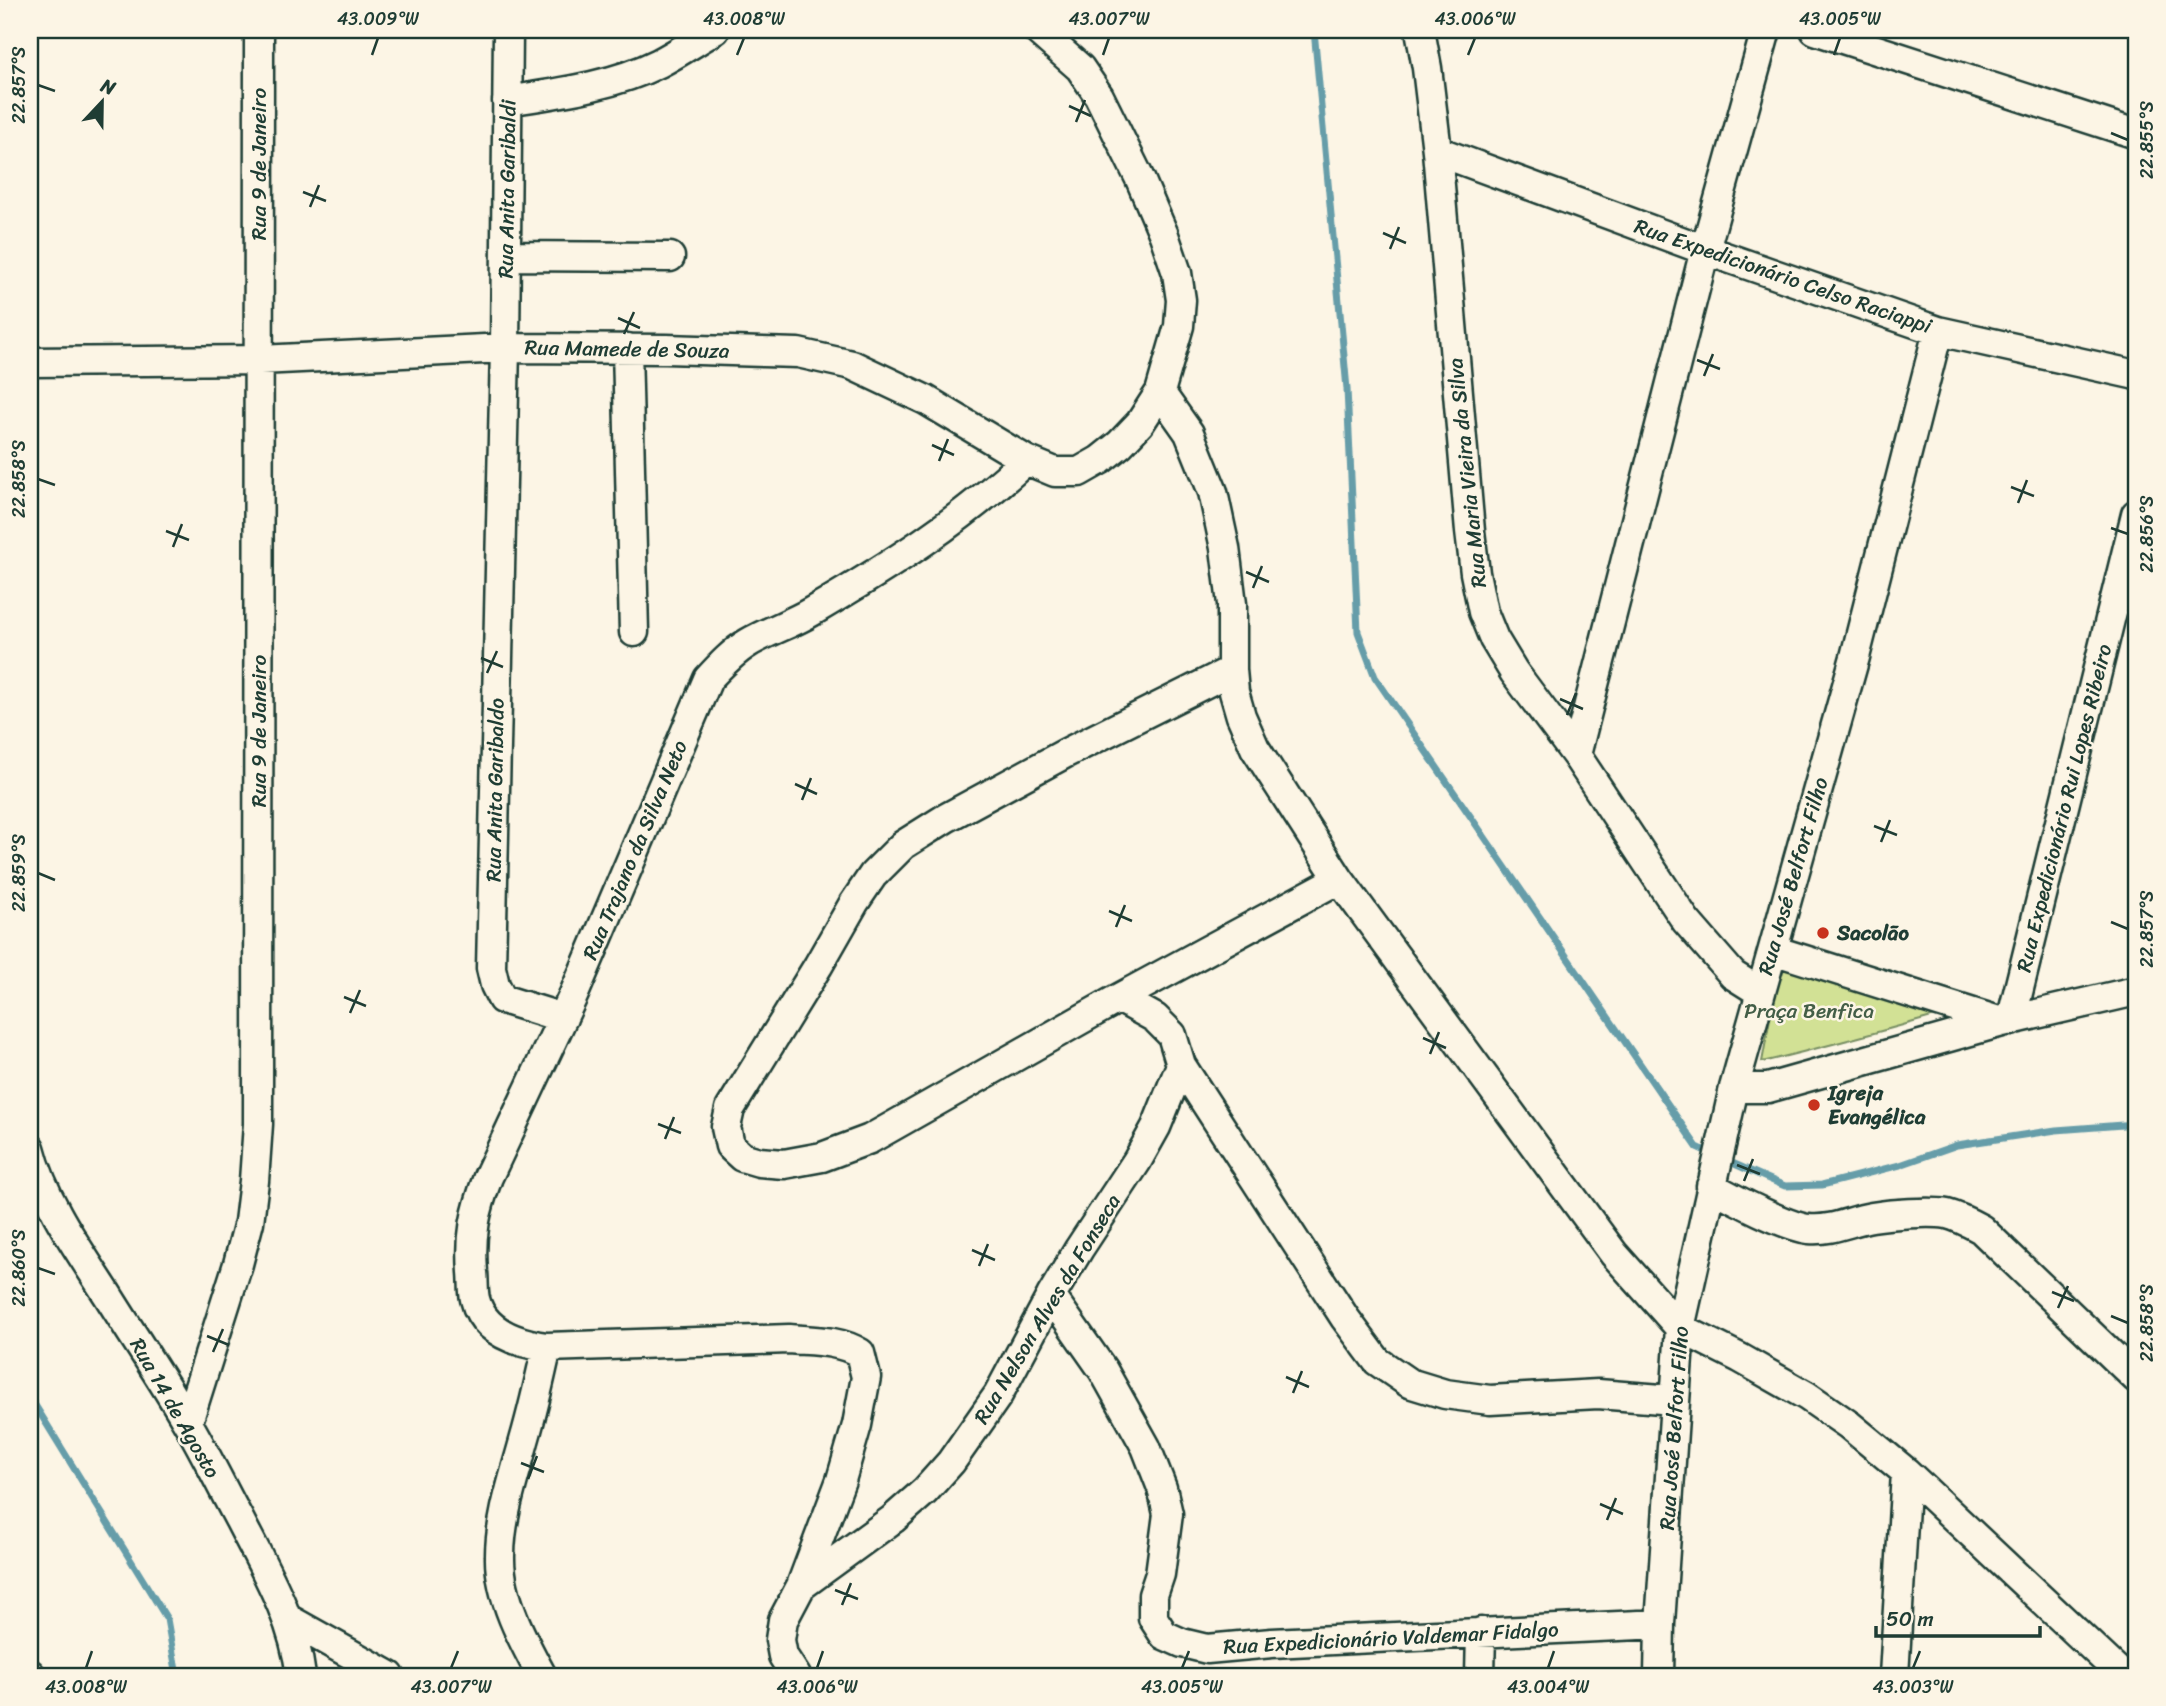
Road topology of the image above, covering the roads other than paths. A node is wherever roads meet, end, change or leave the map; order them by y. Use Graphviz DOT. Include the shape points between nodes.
graph roads {
  1 [pos="259,30"];
  2 [pos="508,30"];
  3 [pos="715,30"];
  4 [pos="1037,30"];
  5 [pos="1420,30"];
  6 [pos="1766,30"];
  7 [pos="1815,30"];
  8 [pos="508,101"];
  9 [pos="2136,134"];
  10 [pos="1437,151"];
  11 [pos="1705,250"];
  12 [pos="506,256"];
  13 [pos="670,257"];
  14 [pos="1938,331"];
  15 [pos="505,348"];
  16 [pos="627,348"];
  17 [pos="260,360"];
  18 [pos="30,362"];
  19 [pos="2136,375"];
  20 [pos="1160,391"];
  21 [pos="1026,460"];
  22 [pos="2136,514"];
  23 [pos="634,632"];
  24 [pos="1232,670"];
  25 [pos="1576,755"];
  26 [pos="1339,879"];
  27 [pos="1773,950"];
  28 [pos="2136,991"];
  29 [pos="1760,992"];
  30 [pos="1119,998"];
  31 [pos="563,1018"];
  32 [pos="2007,1021"];
  33 [pos="1181,1065"];
  34 [pos="1734,1088"];
  35 [pos="30,1148"];
  36 [pos="1711,1186"];
  37 [pos="1051,1296"];
  38 [pos="1680,1328"];
  39 [pos="547,1347"];
  40 [pos="2136,1378"];
  41 [pos="1674,1400"];
  42 [pos="188,1422"];
  43 [pos="1906,1472"];
  44 [pos="801,1586"];
  45 [pos="288,1619"];
  46 [pos="1660,1624"];
  47 [pos="1481,1632"];
  48 [pos="301,1676"];
  49 [pos="390,1676"];
  50 [pos="542,1676"];
  51 [pos="796,1676"];
  52 [pos="1480,1676"];
  53 [pos="1659,1676"];
  54 [pos="1894,1676"];
  55 [pos="2123,1676"];
  1 -- 17 [label="street, Rua 9 de Janeiro"];
  2 -- 8 [label="street, Rua Anita Garibaldi"];
  3 -- 8 [label="street" via="658,63 620,78"];
  4 -- 20 [label="street, Rua Mamede de Souza" via="1080,68 1099,96 1140,179 1177,273 1179,327"];
  5 -- 10 [label="street, Rua Maria Vieira da Silva"];
  6 -- 11 [label="street"];
  7 -- 9 [label="street"];
  8 -- 12 [label="street, Rua Anita Garibaldi"];
  10 -- 11 [label="street, Rua Expedicionário Celso Raciappi"];
  10 -- 25 [label="street, Rua Maria Vieira da Silva" via="1470,531 1483,612 1514,672"];
  11 -- 14 [label="street, Rua Expedicionário Celso Raciappi"];
  11 -- 25 [label="street"];
  12 -- 13 [label="street"];
  12 -- 15 [label="street, Rua Anita Garibaldi"];
  14 -- 19 [label="street, Rua Expedicionário Celso Raciappi"];
  14 -- 27 [label="street, Rua José Belfort Filho" via="1855,657"];
  15 -- 16 [label="street, Rua Mamede de Souza"];
  15 -- 17 [label="street, Rua Mamede de Souza"];
  15 -- 31 [label="street, Rua Anita Garibaldo" via="491,968 502,999"];
  16 -- 21 [label="street, Rua Mamede de Souza" via="797,353 852,365 926,400"];
  16 -- 23 [label="street"];
  17 -- 18 [label="street, Rua Mamede de Souza"];
  17 -- 42 [label="street, Rua 9 de Janeiro" via="259,1073 254,1181 238,1264"];
  20 -- 21 [label="street, Rua Mamede de Souza" via="1140,424 1101,460 1079,472 1055,472"];
  20 -- 24 [label="street" via="1189,433 1213,492 1232,604"];
  21 -- 31 [label="street, Rua Trajano da Silva Neto" via="967,512 918,546 809,613 748,643 708,679"];
  22 -- 32 [label="street, Rua Expedicionário Rui Lopes Ribeiro"];
  24 -- 26 [label="street" via="1241,716 1255,748"];
  24 -- 30 [label="street" via="1066,753 902,845 854,903 730,1109 726,1127 730,1146 741,1157 784,1164 822,1157 870,1139"];
  25 -- 29 [label="street, Rua Maria Vieira da Silva" via="1686,921 1733,975"];
  26 -- 30 [label="street"];
  26 -- 38 [label="street" via="1614,1254"];
  27 -- 29 [label="street, Rua José Belfort Filho"];
  27 -- 32 [label="street"];
  28 -- 32 [label="street"];
  29 -- 34 [label="street, Rua José Belfort Filho"];
  30 -- 33 [label="street" via="1155,1018 1172,1035"];
  31 -- 39 [label="street, Rua Trajano da Silva Neto" via="496,1160 472,1228 475,1300 483,1316 507,1338"];
  32 -- 34 [label="street" via="1768,1088"];
  33 -- 37 [label="street, Rua Nelson Alves da Fonseca" via="1137,1161"];
  33 -- 41 [label="street" via="1345,1318 1377,1361 1409,1383 1490,1400 1598,1394"];
  34 -- 36 [label="street, Rua José Belfort Filho"];
  35 -- 42 [label="street, Rua 14 de Agosto" via="35,1168 67,1229"];
  36 -- 38 [label="street, Rua José Belfort Filho"];
  36 -- 40 [label="street" via="1806,1228 1923,1213 1965,1221 1981,1229"];
  37 -- 44 [label="street, Rua Nelson Alves da Fonseca" via="998,1395 951,1462 893,1519"];
  37 -- 47 [label="street, Rua Expedicionário Valdemar Fidalgo" via="1103,1370 1163,1488 1168,1514 1153,1618 1164,1635 1207,1649"];
  38 -- 41 [label="street, Rua José Belfort Filho"];
  38 -- 43 [label="street" via="1807,1396"];
  39 -- 44 [label="street, Rua Nelson Alves da Fonseca" via="789,1339 829,1343 860,1353 866,1377 857,1425"];
  39 -- 50 [label="street" via="513,1481 500,1557 512,1616"];
  41 -- 46 [label="street, Rua José Belfort Filho"];
  42 -- 45 [label="street, Rua 14 de Agosto"];
  43 -- 54 [label="street"];
  43 -- 55 [label="street"];
  44 -- 51 [label="street, Rua Nelson Alves da Fonseca" via="783,1620 780,1640 783,1656"];
  45 -- 48 [label="street, Rua 14 de Agosto"];
  45 -- 49 [label="street"];
  46 -- 47 [label="street, Rua Expedicionário Valdemar Fidalgo"];
  46 -- 53 [label="street, Rua José Belfort Filho"];
  47 -- 52 [label="street"];
}
